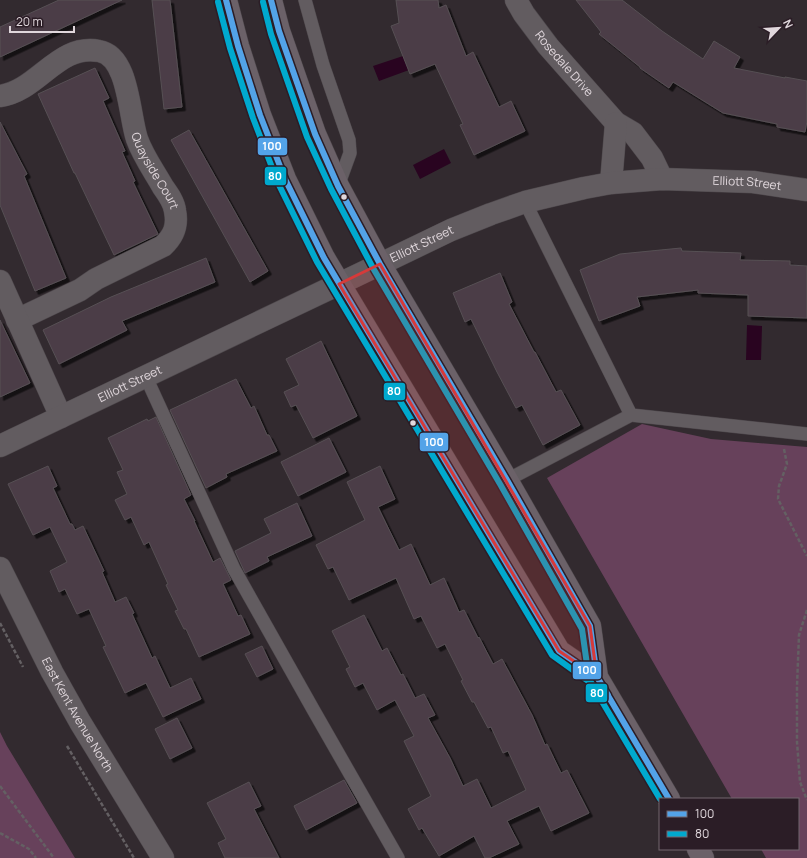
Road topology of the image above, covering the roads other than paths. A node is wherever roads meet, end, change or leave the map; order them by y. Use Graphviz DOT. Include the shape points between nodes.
graph roads {
  1 [pos="226,0"];
  2 [pos="271,0"];
  3 [pos="306,0"];
  4 [pos="516,0"];
  5 [pos="0,96"];
  6 [pos="616,123"];
  7 [pos="662,179"];
  8 [pos="611,183"];
  9 [pos="338,186"];
  10 [pos="807,190"];
  11 [pos="525,202"];
  12 [pos="380,264"];
  13 [pos="0,281"];
  14 [pos="339,284"];
  15 [pos="17,320"];
  16 [pos="145,376"];
  17 [pos="631,415"];
  18 [pos="61,417"];
  19 [pos="807,434"];
  20 [pos="0,446"];
  21 [pos="507,480"];
  22 [pos="0,568"];
  23 [pos="597,677"];
  24 [pos="668,798"];
  25 [pos="163,858"];
  26 [pos="398,858"];
  1 -- 14 [label="main road" via="260,115 285,179"];
  2 -- 9 [label="main road" via="279,32 315,134"];
  3 -- 9 [label="lane" via="323,65 349,140 350,153"];
  4 -- 6 [label="street, Rosedale Drive" via="548,46"];
  5 -- 15 [label="street, Quayside Court" via="16,92 74,52 101,51 110,57 123,76 137,138 144,155 171,200 176,220 175,232 163,246"];
  6 -- 7 [label="street, Rosedale Drive" via="633,133 652,158"];
  6 -- 8 [label="street"];
  7 -- 8 [label="street, Elliott Street"];
  7 -- 10 [label="street, Elliott Street" via="753,182"];
  8 -- 11 [label="street, Elliott Street"];
  9 -- 12 [label="main road"];
  11 -- 12 [label="street, Elliott Street" via="451,230"];
  11 -- 17 [label="lane"];
  12 -- 14 [label="street, Elliott Street"];
  12 -- 21 [label="main road"];
  13 -- 15 [label="street"];
  14 -- 16 [label="street, Elliott Street"];
  14 -- 23 [label="main road" via="560,651"];
  15 -- 18 [label="street"];
  16 -- 18 [label="street, Elliott Street"];
  16 -- 26 [label="lane" via="234,569"];
  17 -- 19 [label="lane"];
  17 -- 21 [label="lane"];
  18 -- 20 [label="street, Elliott Street"];
  21 -- 23 [label="main road" via="590,626"];
  22 -- 25 [label="street, East Kent Avenue North" via="73,710"];
  23 -- 24 [label="main road"];
}
